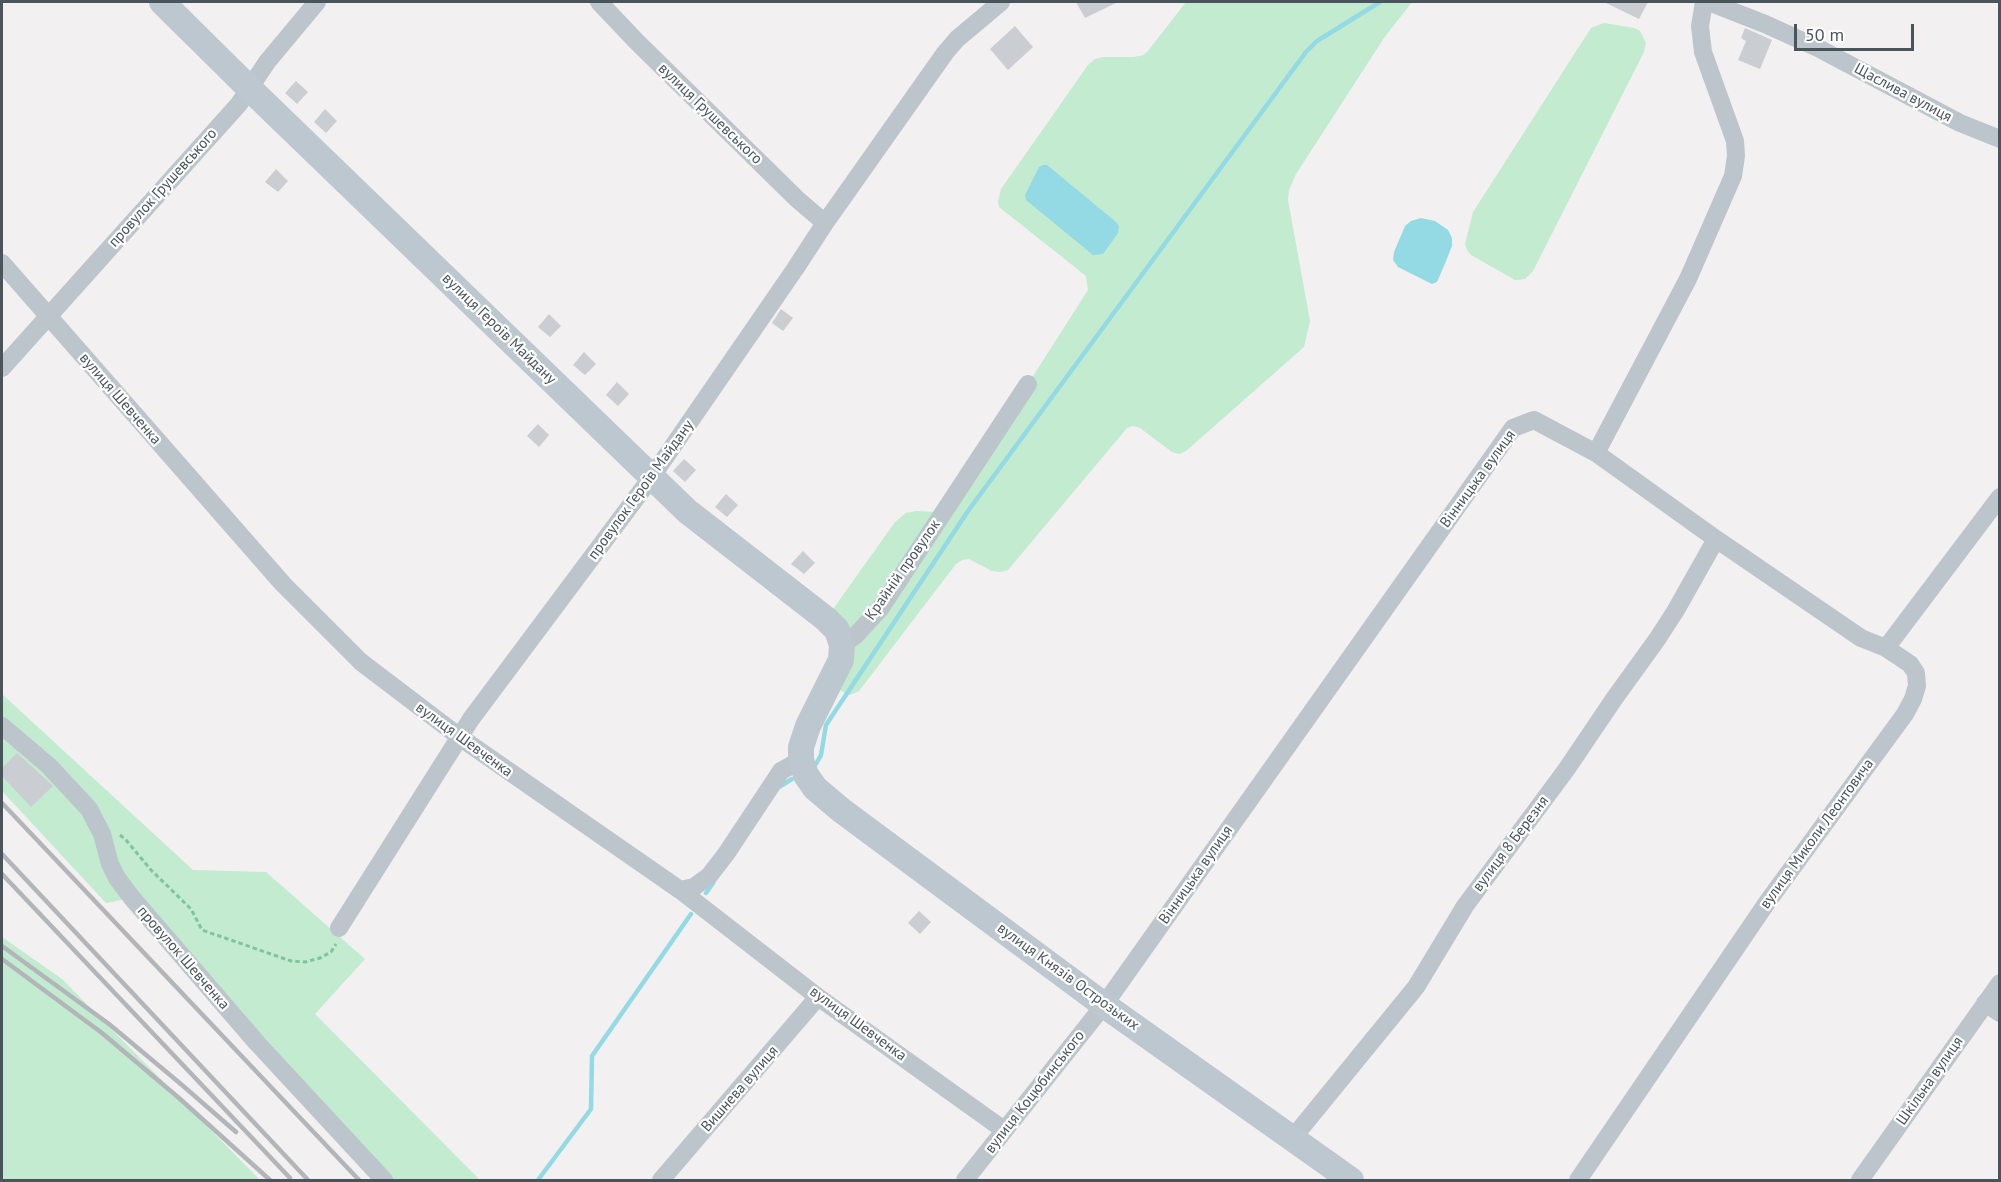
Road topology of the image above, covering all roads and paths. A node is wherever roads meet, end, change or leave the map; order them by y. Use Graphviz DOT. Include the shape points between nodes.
graph roads {
  1 [pos="162,2"];
  2 [pos="317,2"];
  3 [pos="598,2"];
  4 [pos="1002,2"];
  5 [pos="1704,2"];
  6 [pos="1709,2"];
  7 [pos="249,88"];
  8 [pos="2000,139"];
  9 [pos="825,223"];
  10 [pos="2,263"];
  11 [pos="48,317"];
  12 [pos="2,368"];
  13 [pos="1028,384"];
  14 [pos="1596,453"];
  15 [pos="651,478"];
  16 [pos="2000,497"];
  17 [pos="1716,539"];
  18 [pos="842,645"];
  19 [pos="1886,648"];
  20 [pos="2,726"];
  21 [pos="461,738"];
  22 [pos="801,760"];
  23 [pos="96,819"];
  24 [pos="680,890"];
  25 [pos="339,928"];
  26 [pos="2000,983"];
  27 [pos="818,996"];
  28 [pos="1104,1005"];
  29 [pos="1992,1008"];
  30 [pos="1004,1130"];
  31 [pos="1292,1139"];
  32 [pos="384,1180"];
  33 [pos="661,1180"];
  34 [pos="965,1180"];
  35 [pos="1350,1180"];
  36 [pos="1578,1180"];
  37 [pos="1860,1180"];
  1 -- 7 [label="street, вулиця Героїв Майдану"];
  2 -- 7 [label="street, провулок Грушевського"];
  3 -- 9 [label="street, вулиця Грушевського"];
  4 -- 9 [label="street, провулок Героїв Майдану" via="945,53"];
  5 -- 14 [label="street" via="1700,26 1703,52 1735,141 1733,176 1688,279"];
  6 -- 8 [label="street, Щаслива вулиця" via="1818,48 1960,123"];
  7 -- 11 [label="street, провулок Грушевського" via="239,105"];
  7 -- 15 [label="street, вулиця Героїв Майдану"];
  9 -- 15 [label="street, провулок Героїв Майдану"];
  10 -- 11 [label="street, вулиця Шевченка"];
  11 -- 12 [label="street, провулок Грушевського"];
  11 -- 21 [label="street, вулиця Шевченка" via="323,625 362,662"];
  13 -- 18 [label="street, Крайній провулок" via="880,609"];
  14 -- 17 [label="street, Вінницька вулиця"];
  14 -- 28 [label="street, Вінницька вулиця" via="1534,420 1513,428"];
  15 -- 18 [label="street, вулиця Героїв Майдану" via="687,511 826,619 837,630"];
  15 -- 21 [label="street, провулок Героїв Майдану" via="471,719"];
  16 -- 19 [label="street"];
  17 -- 19 [label="street, Вінницька вулиця" via="1861,638"];
  17 -- 31 [label="street, вулиця 8 Березня" via="1658,639 1465,906 1416,987"];
  18 -- 22 [label="street" via="835,675 804,736"];
  19 -- 36 [label="street, вулиця Миколи Леонтовича" via="1910,664 1916,673 1917,686 1905,714 1768,901"];
  20 -- 23 [label="street, провулок Шевченка" via="49,766"];
  21 -- 24 [label="street, вулиця Шевченка"];
  21 -- 25 [label="street, провулок Героїв Майдану"];
  22 -- 24 [label="street" via="781,771 709,876 694,887"];
  22 -- 28 [label="street, вулиця Князів Острозьких" via="810,781 836,806"];
  23 -- 25 [label="path" via="126,840 191,909 202,930 281,958 305,962 331,952 337,944"];
  23 -- 32 [label="street, провулок Шевченка" via="110,864 132,898 257,1043"];
  24 -- 27 [label="street, вулиця Шевченка"];
  26 -- 29 [label="street, Шкільна вулиця"];
  27 -- 30 [label="street, вулиця Шевченка"];
  27 -- 33 [label="street, Вишнева вулиця"];
  28 -- 30 [label="street, вулиця Коцюбинського"];
  28 -- 31 [label="street, вулиця Князів Острозьких"];
  29 -- 37 [label="street, Шкільна вулиця"];
  30 -- 34 [label="street, вулиця Коцюбинського"];
  31 -- 35 [label="street, вулиця Князів Острозьких"];
}
